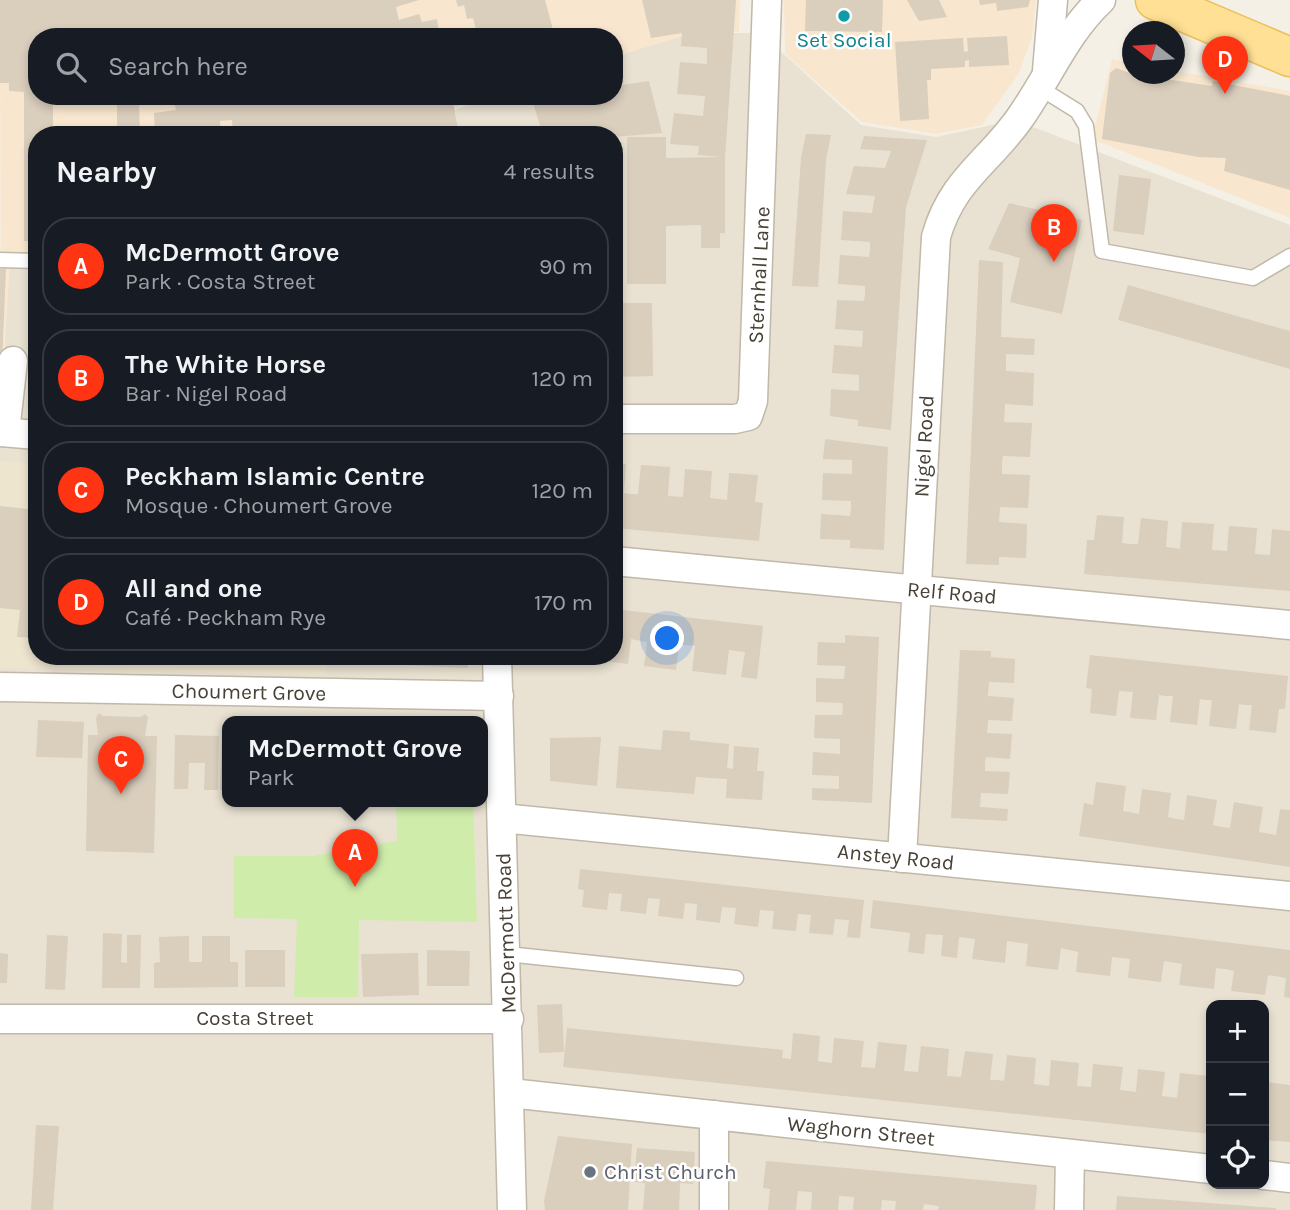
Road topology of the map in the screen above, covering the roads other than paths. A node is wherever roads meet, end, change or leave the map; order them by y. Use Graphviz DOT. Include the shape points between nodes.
graph roads {
  1 [pos="767,0"];
  2 [pos="1052,0"];
  3 [pos="1101,0"];
  4 [pos="1155,0"];
  5 [pos="1290,57"];
  6 [pos="1044,79"];
  7 [pos="1290,256"];
  8 [pos="0,260"];
  9 [pos="28,261"];
  10 [pos="13,361"];
  11 [pos="623,419"];
  12 [pos="2,432"];
  13 [pos="28,434"];
  14 [pos="623,562"];
  15 [pos="915,590"];
  16 [pos="1290,625"];
  17 [pos="497,665"];
  18 [pos="0,687"];
  19 [pos="499,696"];
  20 [pos="502,818"];
  21 [pos="902,858"];
  22 [pos="1290,896"];
  23 [pos="507,954"];
  24 [pos="736,978"];
  25 [pos="0,1019"];
  26 [pos="509,1019"];
  27 [pos="510,1093"];
  28 [pos="714,1115"];
  29 [pos="1070,1154"];
  30 [pos="1206,1168"];
  31 [pos="1269,1176"];
  32 [pos="1290,1178"];
  33 [pos="512,1210"];
  34 [pos="714,1210"];
  35 [pos="1069,1210"];
  1 -- 11 [label="street, Sternhall Lane" via="753,401 748,416"];
  2 -- 6 [label="street"];
  3 -- 6 [label="street, Nigel Road" via="1071,34"];
  4 -- 5 [label="main road"];
  6 -- 7 [label="lane" via="1086,126 1102,251 1252,278"];
  6 -- 15 [label="street, Nigel Road" via="1021,118 958,188 943,211 936,237"];
  8 -- 9 [label="lane"];
  10 -- 12 [label="street"];
  12 -- 13 [label="street"];
  14 -- 15 [label="street, Relf Road"];
  15 -- 16 [label="street, Relf Road"];
  15 -- 21 [label="street, Nigel Road"];
  17 -- 19 [label="street, McDermott Road"];
  18 -- 19 [label="street, Choumert Grove"];
  19 -- 20 [label="street, McDermott Road"];
  20 -- 21 [label="street, Anstey Road"];
  20 -- 23 [label="street, McDermott Road"];
  21 -- 22 [label="street, Anstey Road"];
  23 -- 24 [label="lane"];
  23 -- 26 [label="street, McDermott Road"];
  25 -- 26 [label="street, Costa Street"];
  26 -- 27 [label="street, McDermott Road"];
  27 -- 28 [label="street, Waghorn Street"];
  27 -- 33 [label="street, McDermott Road"];
  28 -- 29 [label="street, Waghorn Street"];
  28 -- 34 [label="street"];
  29 -- 30 [label="street, Waghorn Street"];
  29 -- 35 [label="street"];
  31 -- 32 [label="street"];
}
